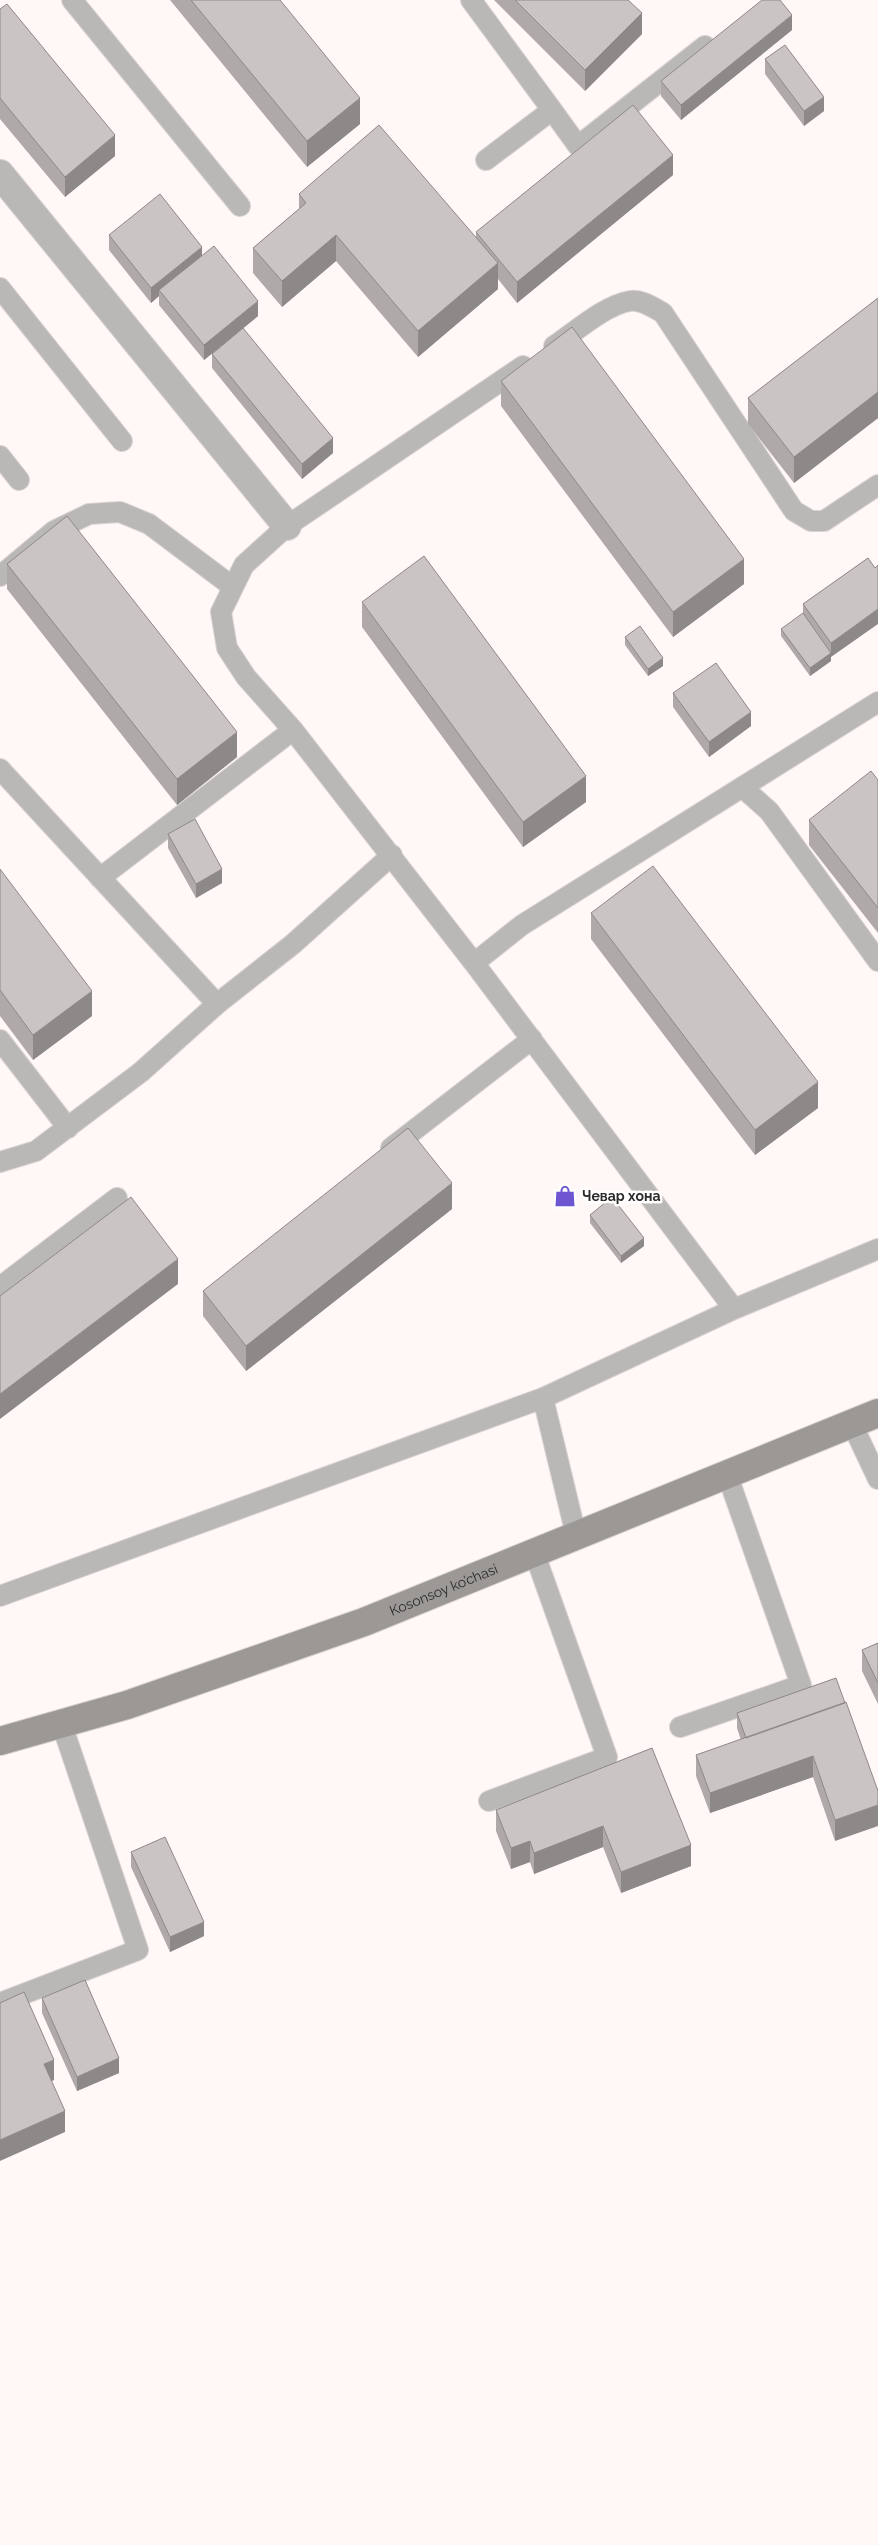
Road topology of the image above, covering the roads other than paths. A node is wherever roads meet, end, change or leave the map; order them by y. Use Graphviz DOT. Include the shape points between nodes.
graph roads {
  1 [pos="72,0"];
  2 [pos="470,0"];
  3 [pos="718,36"];
  4 [pos="552,110"];
  5 [pos="486,160"];
  6 [pos="0,174"];
  7 [pos="240,206"];
  8 [pos="0,288"];
  9 [pos="122,441"];
  10 [pos="0,456"];
  11 [pos="19,480"];
  12 [pos="878,485"];
  13 [pos="286,526"];
  14 [pos="0,576"];
  15 [pos="233,587"];
  16 [pos="878,702"];
  17 [pos="292,730"];
  18 [pos="0,769"];
  19 [pos="742,787"];
  20 [pos="392,855"];
  21 [pos="100,878"];
  22 [pos="878,962"];
  23 [pos="474,963"];
  24 [pos="217,1004"];
  25 [pos="532,1039"];
  26 [pos="0,1040"];
  27 [pos="68,1128"];
  28 [pos="376,1160"];
  29 [pos="0,1162"];
  30 [pos="117,1198"];
  31 [pos="878,1249"];
  32 [pos="0,1287"];
  33 [pos="734,1309"];
  34 [pos="544,1398"];
  35 [pos="878,1414"];
  36 [pos="852,1424"];
  37 [pos="727,1474"];
  38 [pos="878,1479"];
  39 [pos="576,1535"];
  40 [pos="534,1552"];
  41 [pos="0,1596"];
  42 [pos="62,1725"];
  43 [pos="680,1727"];
  44 [pos="0,1741"];
  45 [pos="489,1801"];
  46 [pos="0,2003"];
  1 -- 7 [label="lane"];
  2 -- 4 [label="lane"];
  3 -- 4 [label="lane" via="578,146"];
  4 -- 5 [label="lane"];
  6 -- 13 [label="street"];
  8 -- 9 [label="lane"];
  10 -- 11 [label="lane"];
  12 -- 13 [label="lane" via="824,521 811,521 794,510 663,313 632,300 611,308"];
  13 -- 15 [label="lane" via="244,565"];
  14 -- 15 [label="lane" via="54,531 88,514 120,512 149,524"];
  15 -- 17 [label="lane" via="221,612 227,648 246,677"];
  16 -- 19 [label="lane"];
  17 -- 20 [label="lane"];
  17 -- 21 [label="lane"];
  18 -- 21 [label="lane"];
  19 -- 22 [label="lane" via="769,811"];
  19 -- 23 [label="lane" via="522,925"];
  20 -- 23 [label="lane"];
  20 -- 24 [label="lane" via="292,944"];
  21 -- 24 [label="lane"];
  23 -- 25 [label="lane"];
  24 -- 27 [label="lane" via="141,1072"];
  25 -- 28 [label="lane"];
  25 -- 33 [label="lane"];
  26 -- 27 [label="lane"];
  27 -- 29 [label="lane" via="36,1152"];
  30 -- 32 [label="lane"];
  31 -- 33 [label="lane"];
  33 -- 34 [label="lane"];
  34 -- 39 [label="lane"];
  34 -- 41 [label="lane"];
  35 -- 36 [label="main road, Kosonsoy ko’chasi"];
  36 -- 37 [label="main road, Kosonsoy ko’chasi"];
  36 -- 38 [label="lane"];
  37 -- 39 [label="main road, Kosonsoy ko’chasi"];
  37 -- 43 [label="lane" via="801,1684"];
  39 -- 40 [label="main road, Kosonsoy ko’chasi"];
  40 -- 42 [label="main road, Kosonsoy ko’chasi" via="328,1635"];
  40 -- 45 [label="lane" via="607,1758"];
  42 -- 44 [label="main road, Kosonsoy ko’chasi"];
  42 -- 46 [label="lane" via="138,1950"];
}
